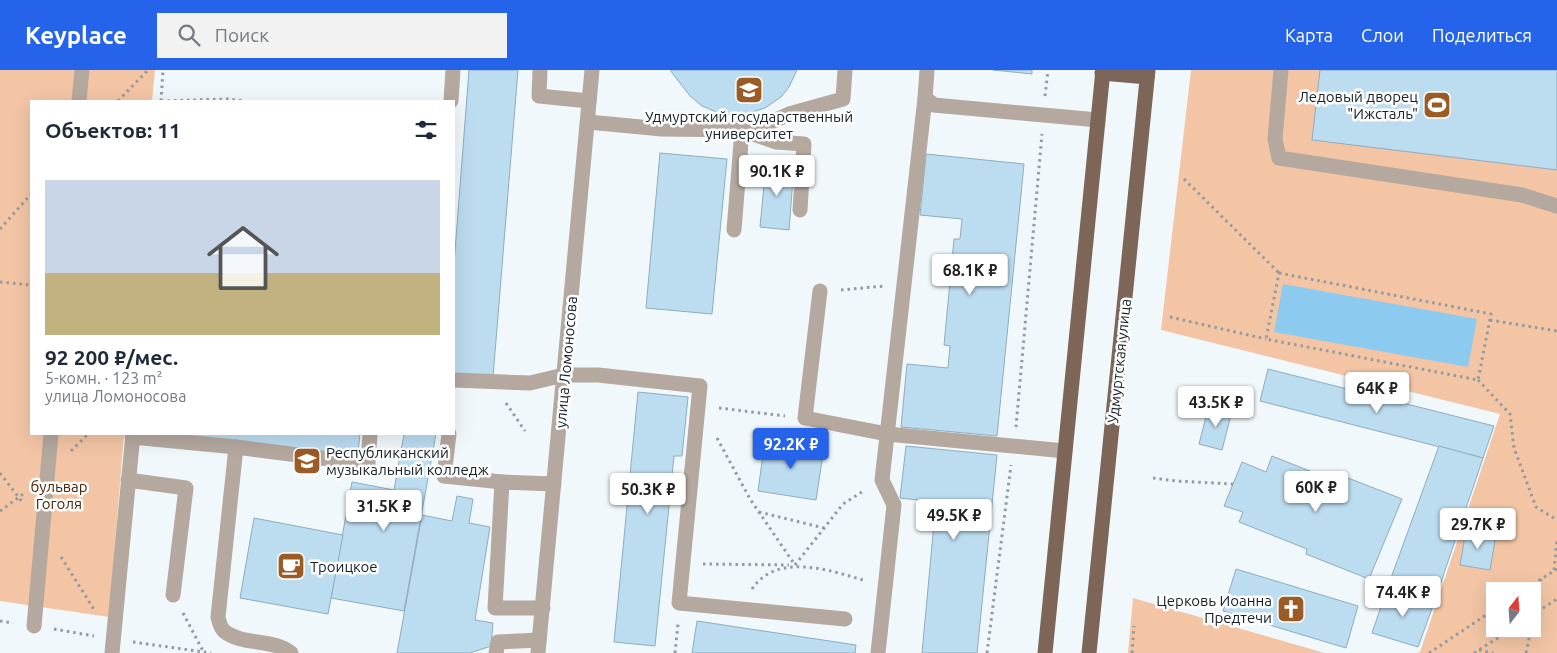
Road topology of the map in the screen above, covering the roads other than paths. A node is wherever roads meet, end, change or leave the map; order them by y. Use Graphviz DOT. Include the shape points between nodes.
graph roads {
  1 [pos="82,70"];
  2 [pos="453,70"];
  3 [pos="540,70"];
  4 [pos="592,70"];
  5 [pos="845,70"];
  6 [pos="926,70"];
  7 [pos="1281,70"];
  8 [pos="1103,72"];
  9 [pos="1148,73"];
  10 [pos="925,98"];
  11 [pos="79,100"];
  12 [pos="451,100"];
  13 [pos="589,101"];
  14 [pos="1098,120"];
  15 [pos="588,122"];
  16 [pos="746,131"];
  17 [pos="1557,206"];
  18 [pos="800,210"];
  19 [pos="734,230"];
  20 [pos="820,291"];
  21 [pos="564,375"];
  22 [pos="455,380"];
  23 [pos="887,434"];
  24 [pos="51,435"];
  25 [pos="132,435"];
  26 [pos="370,435"];
  27 [pos="449,435"];
  28 [pos="236,447"];
  29 [pos="1065,451"];
  30 [pos="128,480"];
  31 [pos="502,482"];
  32 [pos="554,484"];
  33 [pos="173,595"];
  34 [pos="542,608"];
  35 [pos="845,619"];
  36 [pos="34,626"];
  37 [pos="539,646"];
  38 [pos="112,653"];
  39 [pos="291,653"];
  40 [pos="496,653"];
  41 [pos="878,653"];
  42 [pos="1046,653"];
  43 [pos="1089,653"];
  1 -- 11 [label="street"];
  2 -- 12 [label="street"];
  3 -- 13 [label="street" via="538,96"];
  4 -- 13 [label="street, улица Ломоносова"];
  5 -- 16 [label="street" via="843,99 789,114"];
  6 -- 10 [label="street"];
  7 -- 17 [label="street" via="1275,139 1279,158 1522,195"];
  8 -- 9 [label="main road"];
  8 -- 14 [label="main road"];
  9 -- 43 [label="main road, Удмуртская улица"];
  10 -- 14 [label="street" via="934,105"];
  10 -- 23 [label="street"];
  13 -- 15 [label="street, улица Ломоносова"];
  14 -- 29 [label="main road"];
  15 -- 16 [label="street" via="662,129"];
  15 -- 21 [label="street, улица Ломоносова"];
  16 -- 18 [label="street" via="776,142 804,144"];
  16 -- 19 [label="street"];
  20 -- 23 [label="street" via="805,418"];
  21 -- 22 [label="street" via="530,383"];
  21 -- 32 [label="street, улица Ломоносова"];
  21 -- 35 [label="street" via="598,375 700,386 679,603"];
  23 -- 29 [label="street"];
  23 -- 41 [label="street" via="882,480 894,506"];
  24 -- 36 [label="street"];
  25 -- 28 [label="street"];
  25 -- 30 [label="street"];
  26 -- 28 [label="street" via="368,464"];
  27 -- 31 [label="street" via="444,476"];
  28 -- 39 [label="street" via="218,617 223,630 234,636 281,646"];
  29 -- 42 [label="main road"];
  30 -- 33 [label="street" via="186,488"];
  30 -- 38 [label="street"];
  31 -- 32 [label="street"];
  31 -- 34 [label="street" via="495,608"];
  32 -- 34 [label="street, улица Ломоносова"];
  34 -- 37 [label="street, улица Ломоносова"];
  37 -- 40 [label="street" via="498,642"];
}
